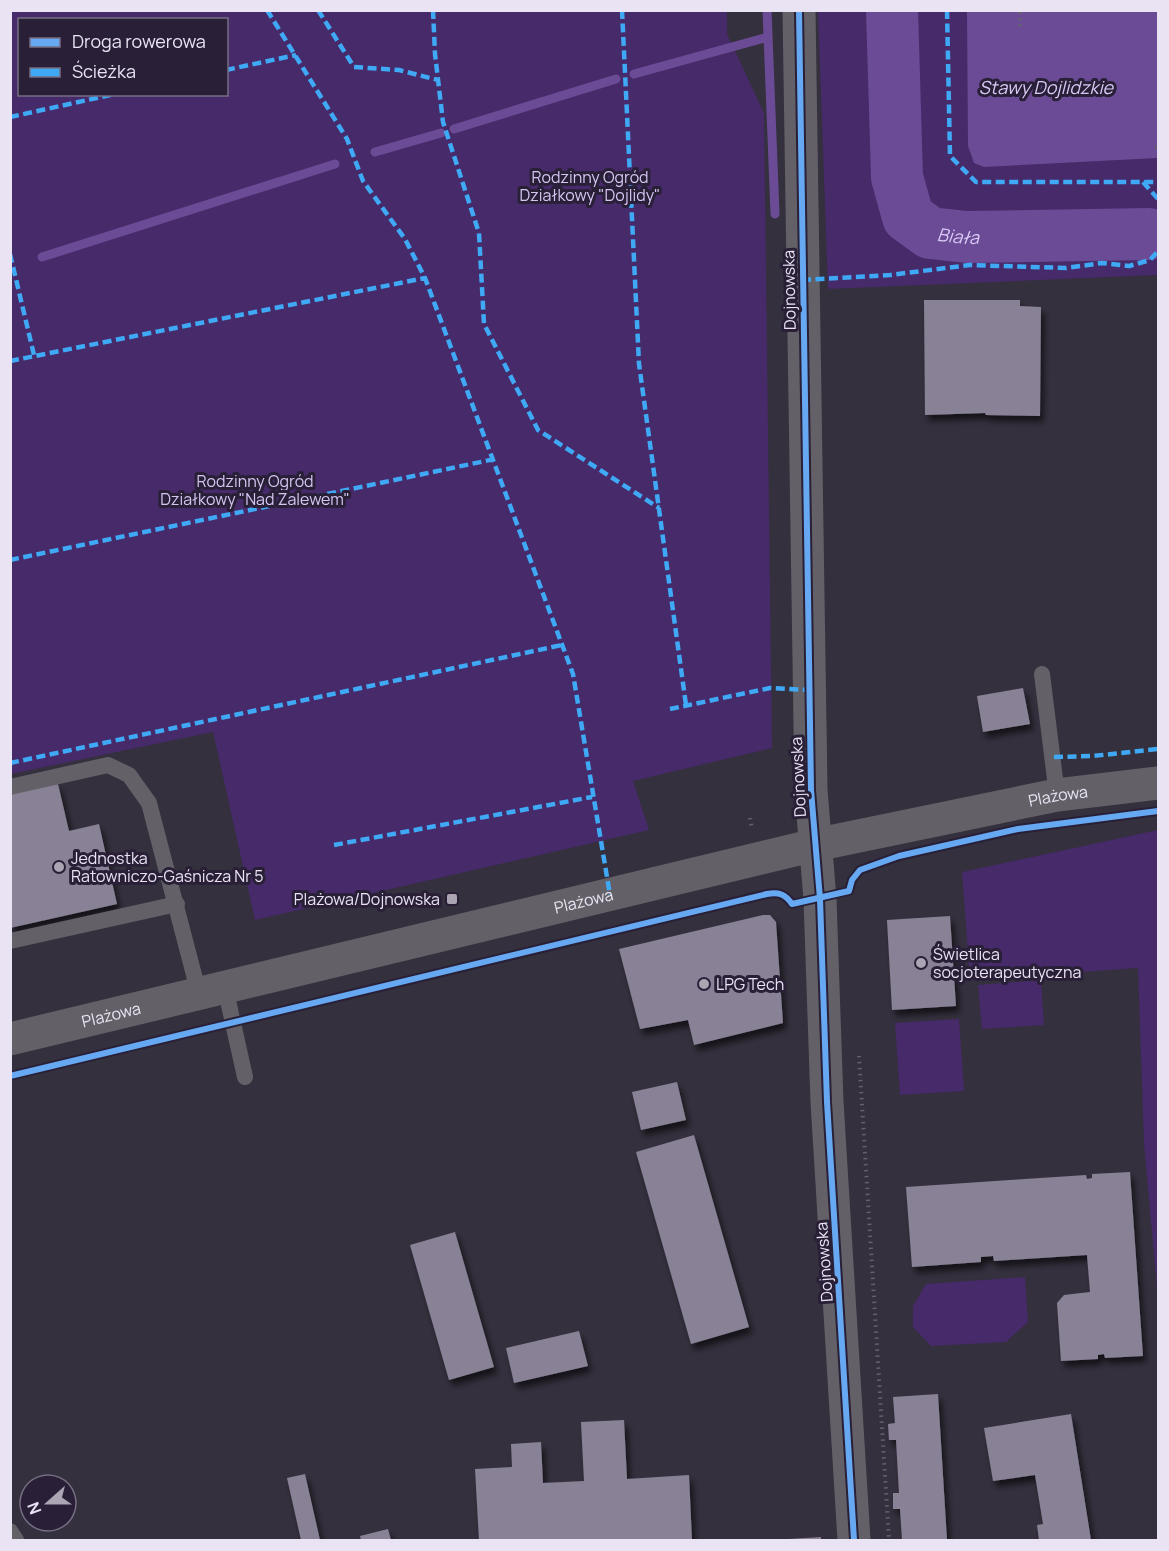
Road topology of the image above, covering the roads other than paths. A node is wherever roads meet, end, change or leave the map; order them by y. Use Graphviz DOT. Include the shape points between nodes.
graph roads {
  1 [pos="799,10"];
  2 [pos="1042,674"];
  3 [pos="1158,783"];
  4 [pos="10,787"];
  5 [pos="1057,795"];
  6 [pos="815,845"];
  7 [pos="177,904"];
  8 [pos="10,941"];
  9 [pos="212,991"];
  10 [pos="10,1039"];
  11 [pos="245,1077"];
  12 [pos="10,1531"];
  13 [pos="16,1540"];
  14 [pos="854,1540"];
  1 -- 6 [label="street, Dojnowska" via="808,690"];
  2 -- 5 [label="lane"];
  3 -- 5 [label="street, Plażowa"];
  4 -- 7 [label="lane" via="108,765 129,775 149,803"];
  5 -- 6 [label="street, Plażowa"];
  6 -- 9 [label="street, Plażowa"];
  6 -- 14 [label="street, Dojnowska"];
  7 -- 8 [label="lane"];
  7 -- 9 [label="lane"];
  9 -- 10 [label="street, Plażowa"];
  9 -- 11 [label="lane"];
  12 -- 13 [label="lane"];
}
